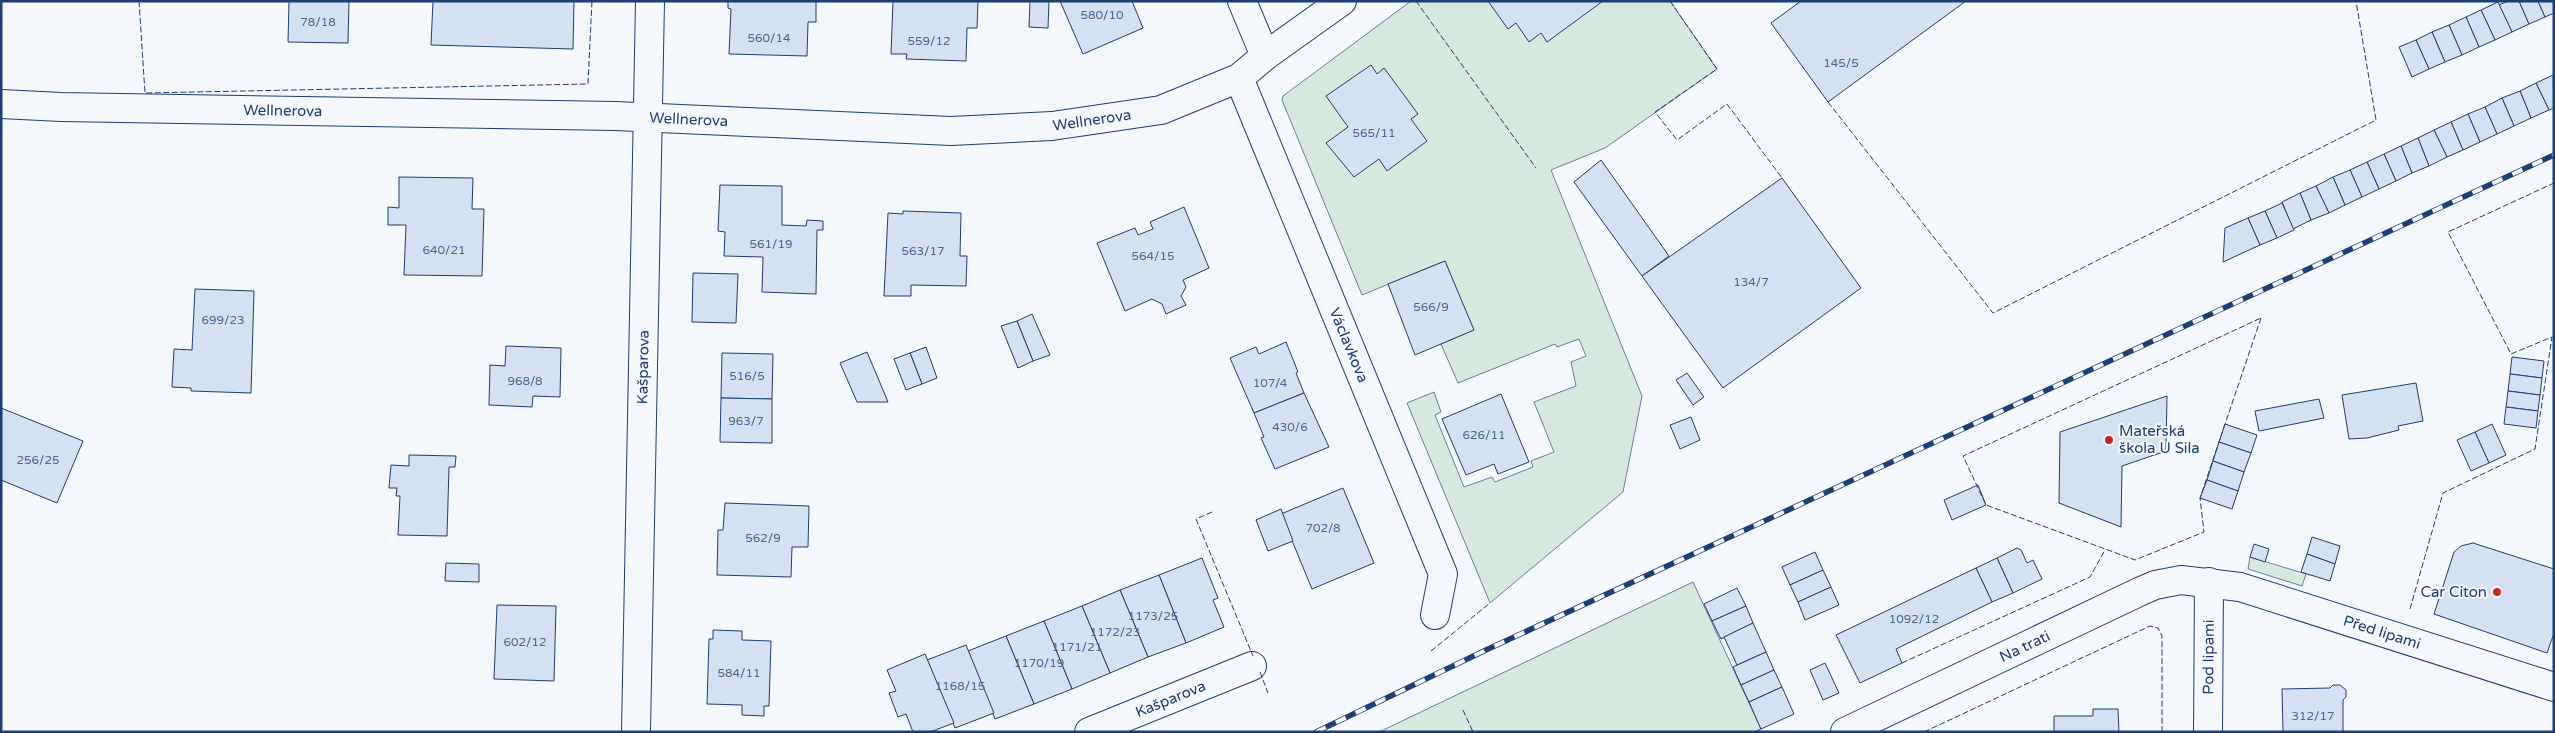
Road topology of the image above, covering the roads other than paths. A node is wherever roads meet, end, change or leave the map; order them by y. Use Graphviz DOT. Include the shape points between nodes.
graph roads {
  1 [pos="650,1"];
  2 [pos="1242,1"];
  3 [pos="1342,1"];
  4 [pos="1265,56"];
  5 [pos="1239,78"];
  6 [pos="1,104"];
  7 [pos="647,118"];
  8 [pos="2209,582"];
  9 [pos="1435,615"];
  10 [pos="1252,666"];
  11 [pos="2554,687"];
  12 [pos="636,732"];
  13 [pos="1089,732"];
  14 [pos="1846,732"];
  15 [pos="2208,732"];
  1 -- 7 [label="street, Kašparova"];
  2 -- 4 [label="street"];
  3 -- 4 [label="street, Wellnerova"];
  4 -- 5 [label="street, Wellnerova"];
  5 -- 7 [label="street, Wellnerova" via="1161,110 1052,126 951,131"];
  5 -- 9 [label="street, Václavkova" via="1443,574"];
  6 -- 7 [label="street, Wellnerova"];
  7 -- 12 [label="street, Kašparova"];
  8 -- 11 [label="street, Před lipami" via="2240,588"];
  8 -- 14 [label="street, Na trati" via="2181,580 2147,588"];
  8 -- 15 [label="street, Pod lipami"];
  10 -- 13 [label="street, Kašparova"];
}
